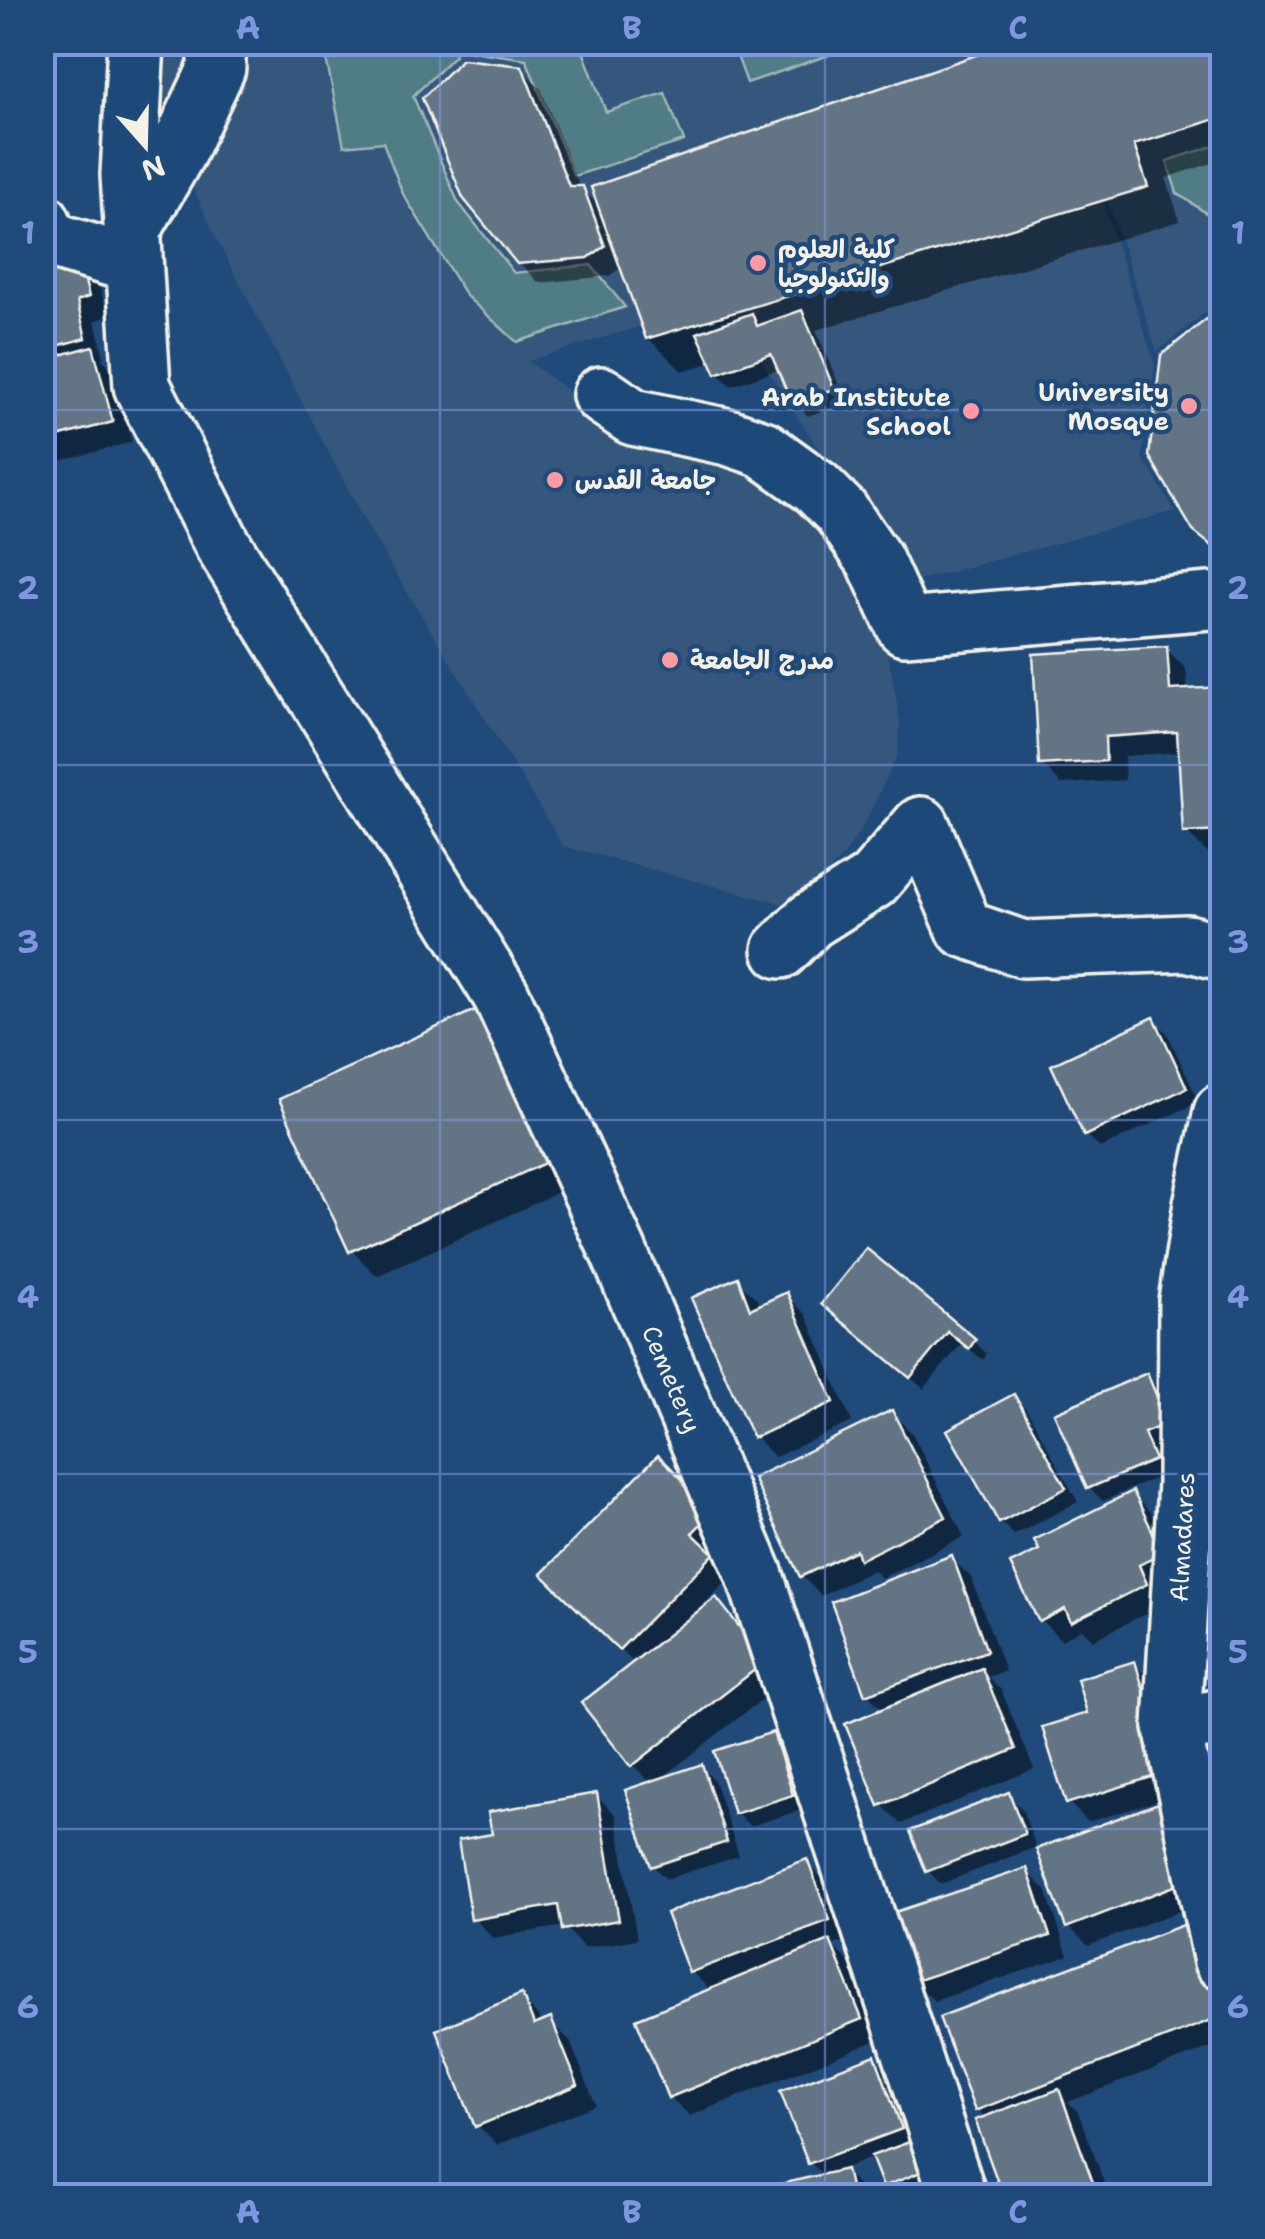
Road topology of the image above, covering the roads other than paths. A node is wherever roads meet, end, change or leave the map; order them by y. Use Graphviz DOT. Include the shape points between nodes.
graph roads {
  1 [pos="136,42"];
  2 [pos="216,42"];
  3 [pos="42,222"];
  4 [pos="133,248"];
  5 [pos="601,394"];
  6 [pos="1222,600"];
  7 [pos="781,950"];
  8 [pos="1222,952"];
  9 [pos="1222,1112"];
  10 [pos="1212,1206"];
  11 [pos="1204,1475"];
  12 [pos="1197,1721"];
  13 [pos="1222,1961"];
  14 [pos="958,2196"];
  1 -- 4 [label="street, Cemetery" via="129,175"];
  2 -- 4 [label="street" via="217,68"];
  3 -- 4 [label="street" via="48,239"];
  4 -- 14 [label="street, Cemetery" via="142,386 223,545 501,995 619,1253 754,1572"];
  5 -- 6 [label="street" via="633,417 763,450 817,488 866,548 904,627"];
  7 -- 8 [label="street" via="810,921 873,880 922,825 966,929 1023,949 1188,943"];
  9 -- 10 [label="street, Almadares"];
  10 -- 11 [label="street, Almadares" via="1187,1301"];
  11 -- 12 [label="street, Almadares"];
  12 -- 13 [label="street, Almadares"];
}
